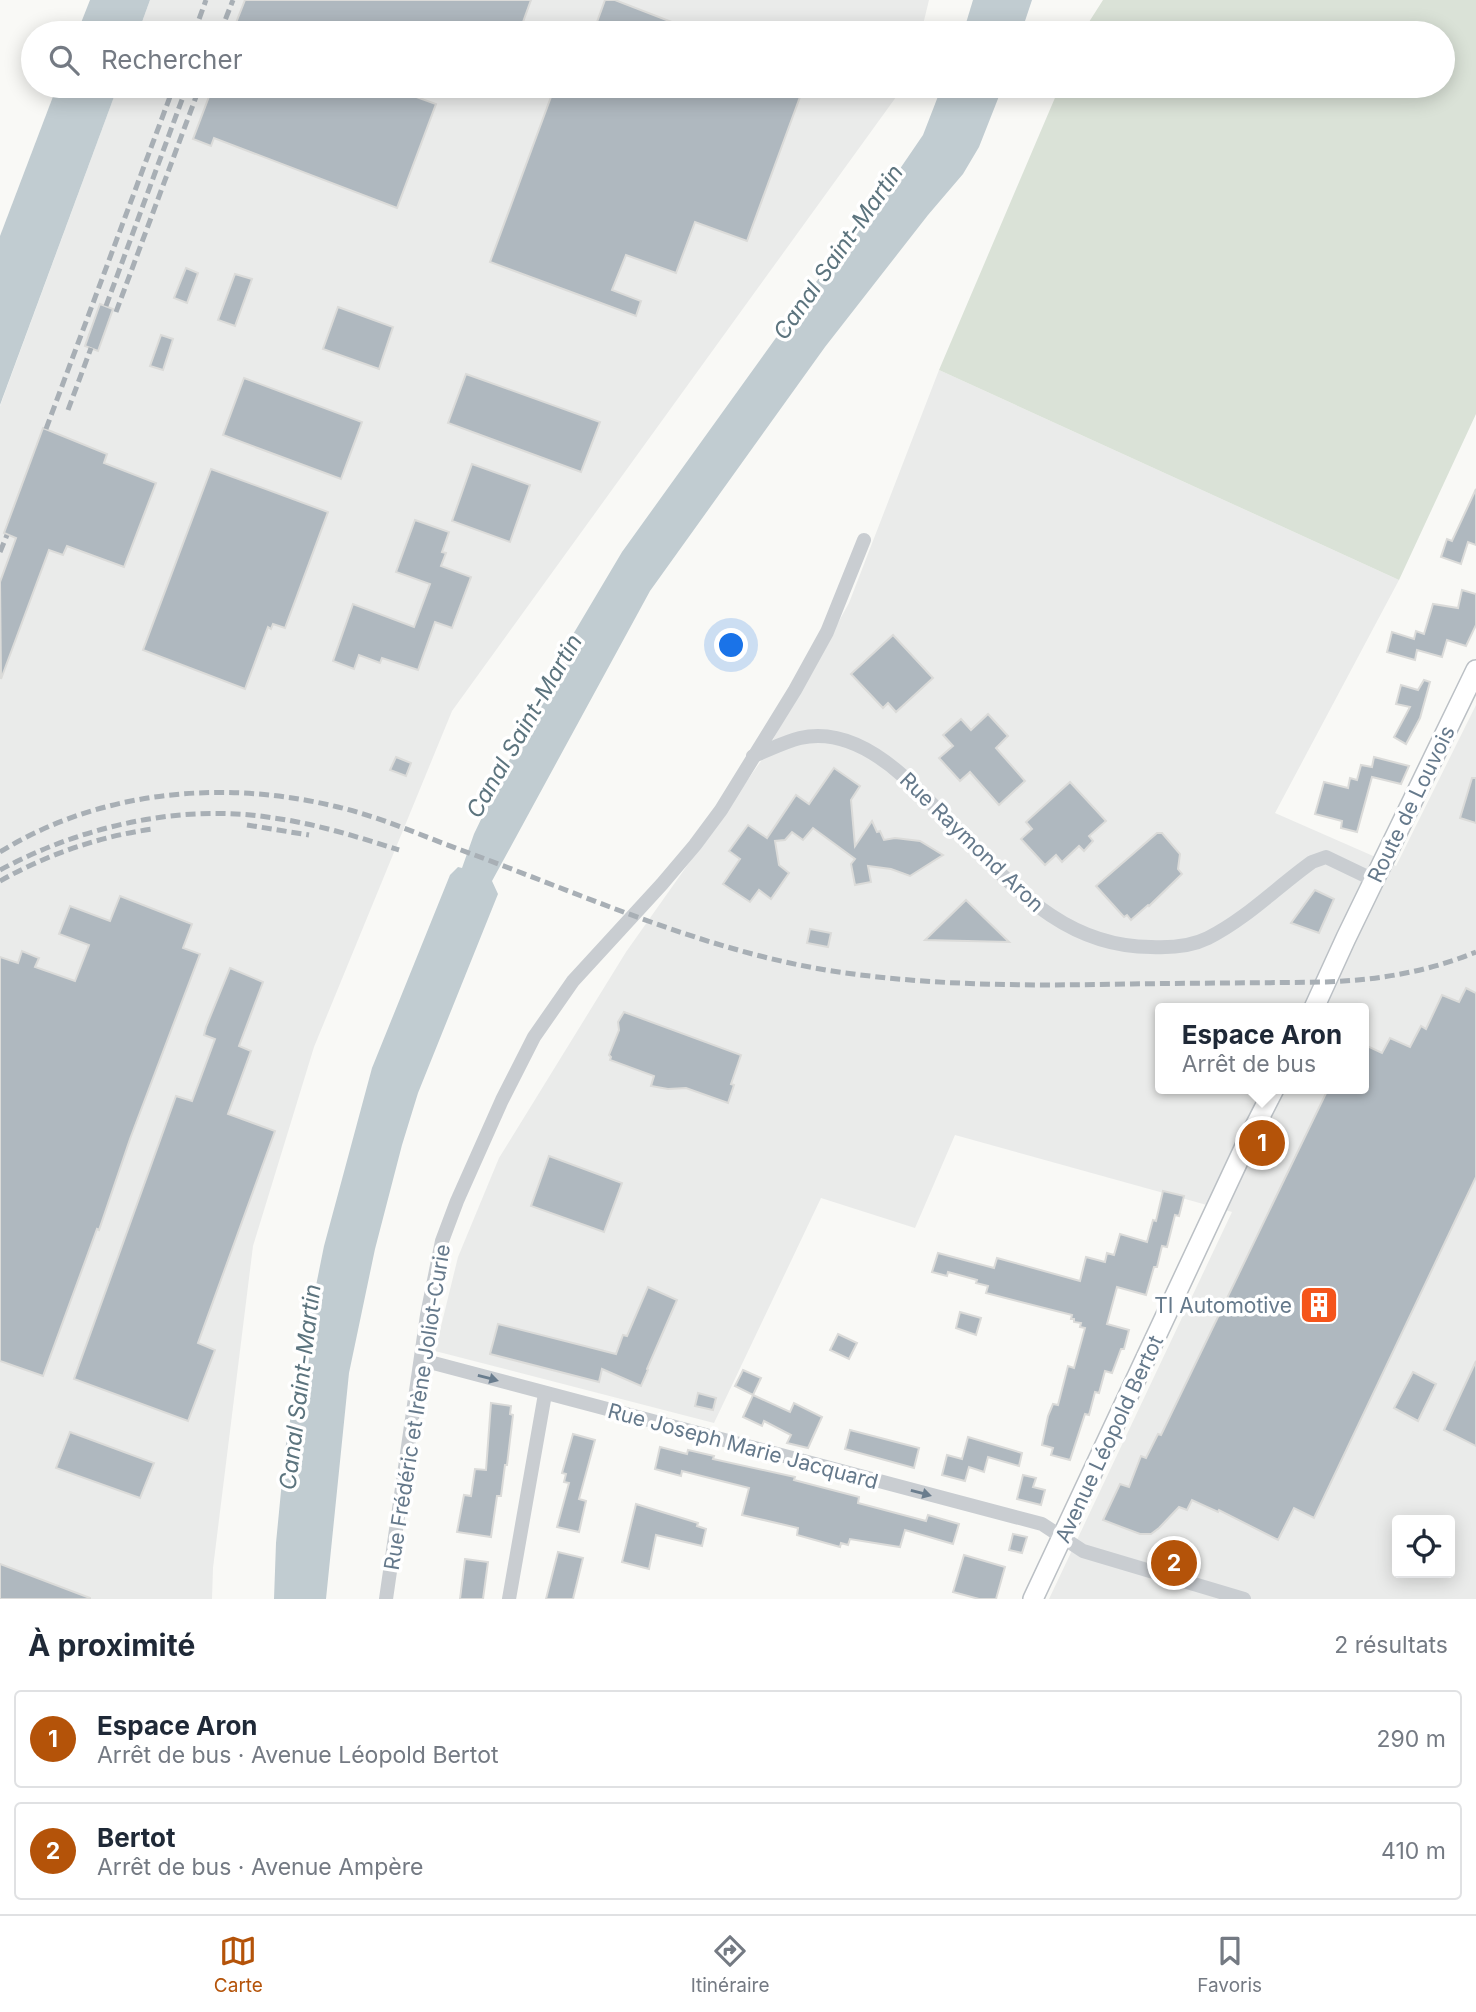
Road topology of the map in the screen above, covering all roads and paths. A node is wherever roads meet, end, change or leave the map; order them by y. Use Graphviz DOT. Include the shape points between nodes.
graph roads {
  1 [pos="864,540"];
  2 [pos="1476,670"];
  3 [pos="753,756"];
  4 [pos="1374,880"];
  5 [pos="1316,1003"];
  6 [pos="1272,1094"];
  7 [pos="422,1360"];
  8 [pos="545,1394"];
  9 [pos="1062,1537"];
  10 [pos="386,1599"];
  11 [pos="509,1599"];
  12 [pos="1033,1599"];
  13 [pos="1244,1599"];
  1 -- 3 [label="street, Rue Frédéric et Irène Joliot-Curie" via="827,632"];
  2 -- 4 [label="street, Route de Louvois"];
  3 -- 4 [label="street, Rue Raymond Aron" via="814,736 831,736 867,749 904,776 1033,903 1064,924 1113,944 1183,946 1206,939 1312,862 1326,857"];
  3 -- 7 [label="street, Rue Frédéric et Irène Joliot-Curie" via="695,845 573,981 534,1037 442,1241"];
  4 -- 5 [label="street, Route de Louvois"];
  6 -- 9 [label="street, Avenue Léopold Bertot"];
  7 -- 8 [label="street, Rue Joseph Marie Jacquard, one-way"];
  7 -- 10 [label="street, Rue Frédéric et Irène Joliot-Curie"];
  8 -- 9 [label="street, Rue Joseph Marie Jacquard, one-way" via="1042,1524"];
  8 -- 11 [label="street"];
  9 -- 12 [label="street, Avenue Léopold Bertot"];
  9 -- 13 [label="street, Rue Joseph Marie Jacquard" via="1083,1551"];
}
